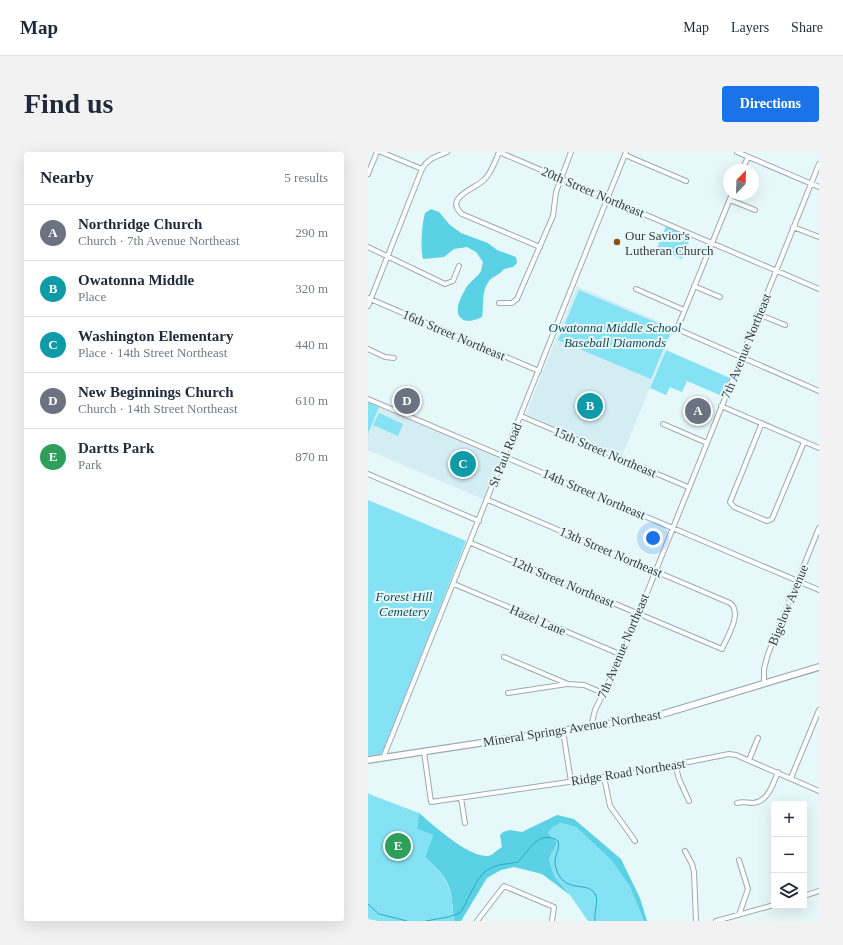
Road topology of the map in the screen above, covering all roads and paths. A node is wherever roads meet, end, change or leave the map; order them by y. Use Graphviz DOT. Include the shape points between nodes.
graph roads {
  1 [pos="378,152"];
  2 [pos="381,152"];
  3 [pos="447,152"];
  4 [pos="499,152"];
  5 [pos="571,152"];
  6 [pos="737,152"];
  7 [pos="433,154"];
  8 [pos="626,154"];
  9 [pos="748,157"];
  10 [pos="745,164"];
  11 [pos="819,164"];
  12 [pos="422,169"];
  13 [pos="368,174"];
  14 [pos="561,178"];
  15 [pos="686,181"];
  16 [pos="811,184"];
  17 [pos="819,187"];
  18 [pos="608,198"];
  19 [pos="730,200"];
  20 [pos="754,210"];
  21 [pos="793,227"];
  22 [pos="818,237"];
  23 [pos="711,243"];
  24 [pos="540,247"];
  25 [pos="368,248"];
  26 [pos="388,256"];
  27 [pos="460,266"];
  28 [pos="776,270"];
  29 [pos="694,286"];
  30 [pos="636,289"];
  31 [pos="819,289"];
  32 [pos="720,297"];
  33 [pos="369,299"];
  34 [pos="499,303"];
  35 [pos="368,306"];
  36 [pos="684,310"];
  37 [pos="758,314"];
  38 [pos="785,325"];
  39 [pos="368,349"];
  40 [pos="741,357"];
  41 [pos="394,358"];
  42 [pos="539,371"];
  43 [pos="819,391"];
  44 [pos="368,399"];
  45 [pos="721,406"];
  46 [pos="521,416"];
  47 [pos="762,423"];
  48 [pos="664,424"];
  49 [pos="804,442"];
  50 [pos="706,443"];
  51 [pos="819,448"];
  52 [pos="505,457"];
  53 [pos="368,474"];
  54 [pos="688,488"];
  55 [pos="488,500"];
  56 [pos="479,521"];
  57 [pos="672,528"];
  58 [pos="819,528"];
  59 [pos="471,543"];
  60 [pos="655,571"];
  61 [pos="798,581"];
  62 [pos="454,584"];
  63 [pos="819,590"];
  64 [pos="638,614"];
  65 [pos="722,649"];
  66 [pos="622,655"];
  67 [pos="504,657"];
  68 [pos="819,667"];
  69 [pos="568,684"];
  70 [pos="764,684"];
  71 [pos="603,692"];
  72 [pos="508,693"];
  73 [pos="819,710"];
  74 [pos="591,727"];
  75 [pos="563,731"];
  76 [pos="758,738"];
  77 [pos="424,752"];
  78 [pos="384,758"];
  79 [pos="368,760"];
  80 [pos="749,760"];
  81 [pos="675,764"];
  82 [pos="778,772"];
  83 [pos="604,777"];
  84 [pos="791,778"];
  85 [pos="571,782"];
  86 [pos="819,791"];
  87 [pos="462,798"];
  88 [pos="689,801"];
  89 [pos="737,803"];
  90 [pos="465,823"];
  91 [pos="635,841"];
  92 [pos="685,851"];
  93 [pos="739,860"];
  94 [pos="819,891"];
  95 [pos="807,895"];
  96 [pos="771,906"];
  97 [pos="739,915"];
  98 [pos="477,921"];
  99 [pos="552,921"];
  100 [pos="696,921"];
  101 [pos="716,921"];
  1 -- 13 [label="street"];
  2 -- 12 [label="street"];
  3 -- 7 [label="street"];
  4 -- 14 [label="street, 20th Street Northeast"];
  4 -- 24 [label="street" via="492,170 485,178 458,198 458,210 462,214"];
  5 -- 14 [label="street"];
  6 -- 9 [label="street"];
  7 -- 12 [label="street"];
  8 -- 15 [label="street"];
  8 -- 18 [label="street, St Paul Road"];
  9 -- 10 [label="street"];
  9 -- 16 [label="street"];
  11 -- 16 [label="street, 7th Avenue Northeast"];
  12 -- 26 [label="street"];
  14 -- 18 [label="street, 20th Street Northeast"];
  14 -- 24 [label="street" via="556,192 553,216"];
  16 -- 17 [label="street"];
  16 -- 21 [label="street, 7th Avenue Northeast"];
  18 -- 23 [label="street, 20th Street Northeast"];
  18 -- 42 [label="street, St Paul Road"];
  19 -- 20 [label="street"];
  19 -- 23 [label="street"];
  21 -- 22 [label="street"];
  21 -- 28 [label="street, 7th Avenue Northeast"];
  23 -- 28 [label="street, 20th Street Northeast"];
  23 -- 29 [label="street"];
  24 -- 34 [label="street" via="516,301 512,304"];
  25 -- 26 [label="street"];
  26 -- 27 [label="street" via="445,284 452,283"];
  26 -- 33 [label="street"];
  28 -- 31 [label="street, 20th Street Northeast"];
  28 -- 37 [label="street, 7th Avenue Northeast"];
  29 -- 32 [label="street"];
  29 -- 36 [label="street"];
  30 -- 36 [label="street"];
  33 -- 35 [label="street"];
  33 -- 42 [label="street, 16th Street Northeast"];
  36 -- 40 [label="street" via="677,329"];
  37 -- 38 [label="street"];
  37 -- 40 [label="street, 7th Avenue Northeast"];
  39 -- 41 [label="street"];
  40 -- 43 [label="street"];
  40 -- 45 [label="street, 7th Avenue Northeast"];
  42 -- 46 [label="street, St Paul Road"];
  44 -- 52 [label="street, 14th Street Northeast"];
  45 -- 47 [label="street"];
  45 -- 50 [label="street, 7th Avenue Northeast"];
  46 -- 52 [label="street, St Paul Road"];
  46 -- 54 [label="street, 15th Street Northeast"];
  47 -- 49 [label="street"];
  47 -- 49 [label="street" via="730,502 734,507 767,521 773,518"];
  48 -- 50 [label="street"];
  49 -- 51 [label="street"];
  50 -- 54 [label="street, 7th Avenue Northeast"];
  52 -- 55 [label="street, St Paul Road"];
  52 -- 57 [label="street, 14th Street Northeast"];
  53 -- 56 [label="street"];
  54 -- 57 [label="street, 7th Avenue Northeast"];
  55 -- 56 [label="street, St Paul Road"];
  55 -- 60 [label="street, 13th Street Northeast"];
  56 -- 59 [label="street, St Paul Road"];
  57 -- 60 [label="street, 7th Avenue Northeast"];
  57 -- 61 [label="street, 14th Street Northeast"];
  58 -- 61 [label="street, Bigelow Avenue"];
  59 -- 62 [label="street, St Paul Road"];
  59 -- 64 [label="street, 12th Street Northeast"];
  60 -- 64 [label="street, 7th Avenue Northeast"];
  60 -- 65 [label="street, 13th Street Northeast" via="733,606 736,614"];
  61 -- 63 [label="street, 14th Street Northeast"];
  61 -- 70 [label="street, Bigelow Avenue" via="768,654"];
  62 -- 66 [label="street, Hazel Lane"];
  62 -- 78 [label="street, St Paul Road"];
  64 -- 65 [label="street, 12th Street Northeast"];
  64 -- 66 [label="street, 7th Avenue Northeast"];
  66 -- 71 [label="street, 7th Avenue Northeast"];
  67 -- 69 [label="street"];
  68 -- 70 [label="main road, Mineral Springs Avenue Northeast"];
  69 -- 71 [label="street" via="584,685"];
  69 -- 72 [label="street"];
  70 -- 74 [label="main road, Mineral Springs Avenue Northeast" via="653,717"];
  71 -- 74 [label="street, 7th Avenue Northeast"];
  73 -- 84 [label="street"];
  74 -- 75 [label="main road, Mineral Springs Avenue Northeast"];
  75 -- 77 [label="main road, Mineral Springs Avenue Northeast"];
  75 -- 85 [label="street"];
  76 -- 80 [label="street"];
  77 -- 78 [label="main road, Mineral Springs Avenue Northeast"];
  77 -- 87 [label="street, Ridge Road Northeast" via="431,802"];
  78 -- 79 [label="main road, Mineral Springs Avenue Northeast"];
  80 -- 81 [label="street, Ridge Road Northeast" via="729,754"];
  80 -- 82 [label="street, Ridge Road Northeast"];
  81 -- 83 [label="street, Ridge Road Northeast"];
  81 -- 88 [label="street"];
  82 -- 84 [label="street, Ridge Road Northeast"];
  82 -- 89 [label="street" via="764,799"];
  83 -- 85 [label="street, Ridge Road Northeast"];
  83 -- 91 [label="street" via="610,806"];
  84 -- 86 [label="street, Ridge Road Northeast"];
  85 -- 87 [label="street, Ridge Road Northeast"];
  87 -- 90 [label="street"];
  92 -- 100 [label="street" via="694,872"];
  93 -- 97 [label="street" via="748,889"];
  94 -- 95 [label="street"];
  96 -- 97 [label="street"];
  97 -- 101 [label="street"];
  98 -- 99 [label="street" via="504,886 554,907"];
}
